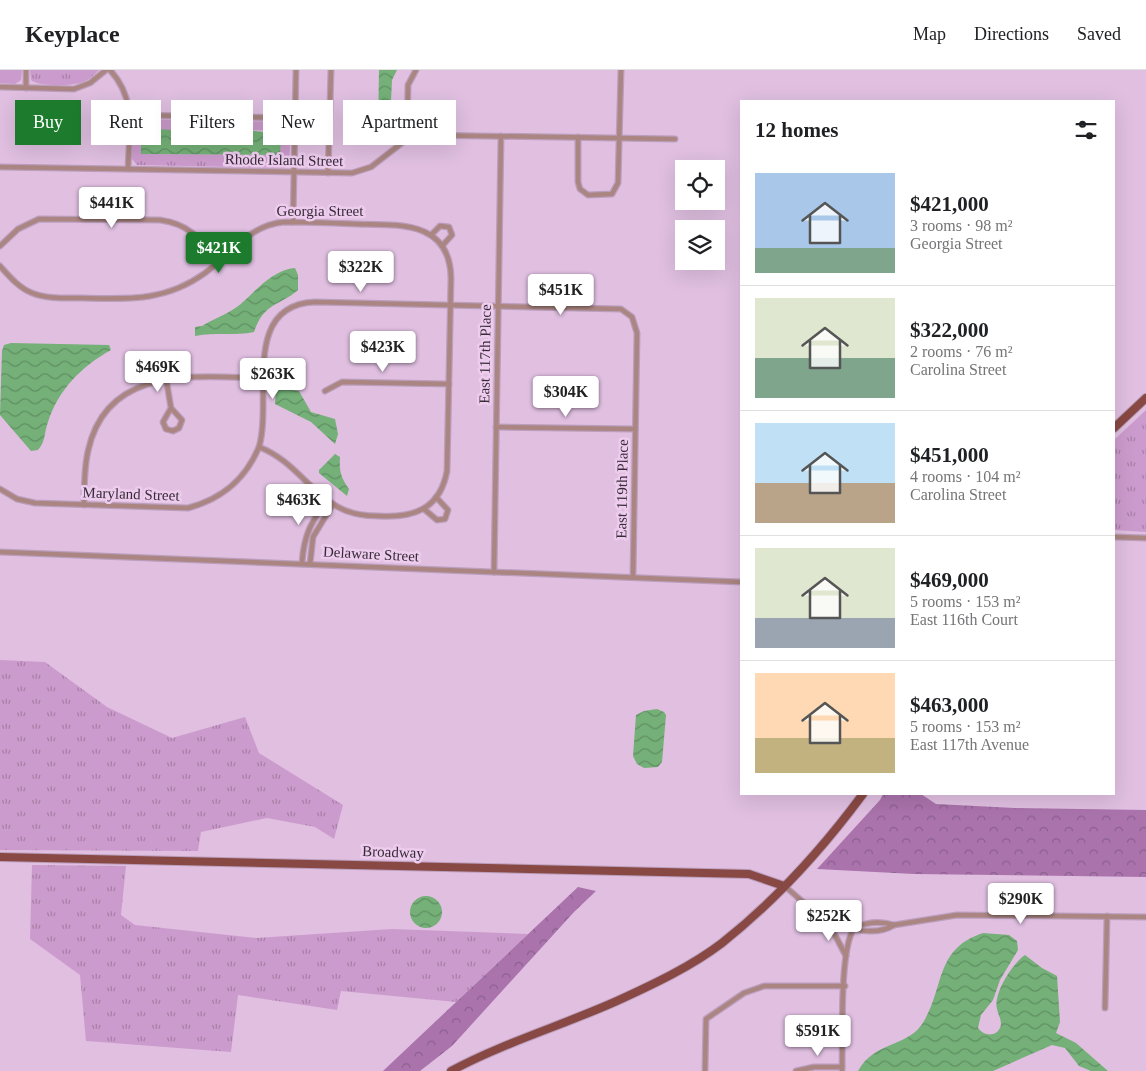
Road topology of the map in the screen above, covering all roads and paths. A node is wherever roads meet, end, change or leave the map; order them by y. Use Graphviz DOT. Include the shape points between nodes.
graph roads {
  1 [pos="26,70"];
  2 [pos="106,70"];
  3 [pos="110,70"];
  4 [pos="296,70"];
  5 [pos="330,70"];
  6 [pos="416,70"];
  7 [pos="620,70"];
  8 [pos="0,87"];
  9 [pos="26,88"];
  10 [pos="127,100"];
  11 [pos="295,100"];
  12 [pos="408,100"];
  13 [pos="161,116"];
  14 [pos="263,117"];
  15 [pos="456,135"];
  16 [pos="501,136"];
  17 [pos="578,137"];
  18 [pos="619,138"];
  19 [pos="675,138"];
  20 [pos="128,145"];
  21 [pos="294,145"];
  22 [pos="399,145"];
  23 [pos="0,167"];
  24 [pos="128,169"];
  25 [pos="294,172"];
  26 [pos="328,173"];
  27 [pos="293,222"];
  28 [pos="431,235"];
  29 [pos="0,246"];
  30 [pos="442,246"];
  31 [pos="218,262"];
  32 [pos="0,266"];
  33 [pos="450,304"];
  34 [pos="498,306"];
  35 [pos="166,378"];
  36 [pos="264,378"];
  37 [pos="449,384"];
  38 [pos="325,391"];
  39 [pos="1146,398"];
  40 [pos="170,408"];
  41 [pos="496,427"];
  42 [pos="1115,427"];
  43 [pos="635,429"];
  44 [pos="259,447"];
  45 [pos="0,489"];
  46 [pos="436,497"];
  47 [pos="327,500"];
  48 [pos="333,504"];
  49 [pos="84,505"];
  50 [pos="424,509"];
  51 [pos="1115,537"];
  52 [pos="1146,538"];
  53 [pos="0,552"];
  54 [pos="302,563"];
  55 [pos="310,564"];
  56 [pos="494,572"];
  57 [pos="633,577"];
  58 [pos="740,582"];
  59 [pos="862,795"];
  60 [pos="0,857"];
  61 [pos="784,886"];
  62 [pos="1107,916"];
  63 [pos="1146,917"];
  64 [pos="827,920"];
  65 [pos="854,928"];
  66 [pos="846,956"];
  67 [pos="845,986"];
  68 [pos="1105,1008"];
  69 [pos="842,1069"];
  70 [pos="451,1071"];
  71 [pos="705,1071"];
  72 [pos="796,1071"];
  1 -- 9 [label="street"];
  2 -- 9 [label="street" via="79,88"];
  3 -- 10 [label="street" via="125,89"];
  4 -- 11 [label="street"];
  5 -- 26 [label="street"];
  6 -- 12 [label="street" via="408,85"];
  7 -- 18 [label="street"];
  8 -- 9 [label="street"];
  13 -- 14 [label="street"];
  15 -- 16 [label="street, Rhode Island Street"];
  16 -- 17 [label="street, Rhode Island Street"];
  16 -- 34 [label="street, East 117th Place"];
  17 -- 18 [label="street, Rhode Island Street"];
  17 -- 18 [label="street" via="578,182 580,189 588,195 615,192"];
  18 -- 19 [label="street, Rhode Island Street"];
  20 -- 24 [label="street"];
  21 -- 25 [label="street"];
  22 -- 26 [label="street, Rhode Island Street" via="364,170"];
  23 -- 24 [label="street, Rhode Island Street"];
  24 -- 25 [label="street, Rhode Island Street"];
  25 -- 26 [label="street, Rhode Island Street"];
  25 -- 27 [label="street"];
  27 -- 28 [label="street, Georgia Street" via="406,225"];
  27 -- 31 [label="street, Georgia Street" via="260,227"];
  28 -- 30 [label="street, Georgia Street"];
  28 -- 30 [label="street" via="440,226 449,227 452,235"];
  29 -- 31 [label="street" via="18,229 39,219 160,220 176,222 194,233"];
  30 -- 33 [label="street, Georgia Street" via="451,271"];
  31 -- 32 [label="street, Georgia Street" via="206,273 173,290 131,299 41,296 21,287"];
  33 -- 34 [label="street"];
  33 -- 36 [label="street" via="303,304 289,309 277,319 267,335"];
  33 -- 37 [label="street"];
  34 -- 41 [label="street, East 117th Place"];
  34 -- 43 [label="street, East 119th Place" via="615,307 629,314 637,333"];
  35 -- 36 [label="street"];
  35 -- 40 [label="street"];
  35 -- 49 [label="street" via="129,392 104,416 88,450"];
  36 -- 44 [label="street"];
  37 -- 38 [label="street" via="342,382"];
  37 -- 46 [label="street" via="447,471"];
  39 -- 42 [label="main road"];
  40 -- 40 [label="street" via="182,420 179,428 173,431 166,429 163,422"];
  41 -- 43 [label="street"];
  41 -- 56 [label="street, East 117th Place"];
  43 -- 57 [label="street, East 119th Place"];
  44 -- 47 [label="street" via="285,460"];
  44 -- 49 [label="street, Maryland Street" via="238,480 218,497 204,503 179,509"];
  45 -- 49 [label="street, Maryland Street" via="35,503"];
  46 -- 50 [label="street"];
  46 -- 50 [label="street" via="448,510 445,518 436,520"];
  47 -- 48 [label="street"];
  47 -- 54 [label="street" via="307,532"];
  48 -- 50 [label="street" via="354,514 377,516 401,517"];
  48 -- 55 [label="street" via="313,537"];
  51 -- 52 [label="street"];
  53 -- 54 [label="street, Delaware Street"];
  54 -- 55 [label="street, Delaware Street"];
  55 -- 56 [label="street, Delaware Street"];
  56 -- 57 [label="street, Delaware Street"];
  57 -- 58 [label="street, Delaware Street"];
  59 -- 61 [label="main road"];
  60 -- 61 [label="main road, Broadway" via="749,874"];
  61 -- 64 [label="street"];
  61 -- 70 [label="main road" via="721,944 681,968 619,1000 498,1048"];
  62 -- 63 [label="street"];
  62 -- 65 [label="street" via="957,915 894,925 886,922 862,924"];
  62 -- 68 [label="street"];
  64 -- 65 [label="street"];
  64 -- 66 [label="street"];
  65 -- 66 [label="street" via="849,936"];
  66 -- 67 [label="street"];
  67 -- 69 [label="street"];
  67 -- 71 [label="street" via="764,986 744,993 706,1019"];
  69 -- 72 [label="street" via="814,1067"];
}
